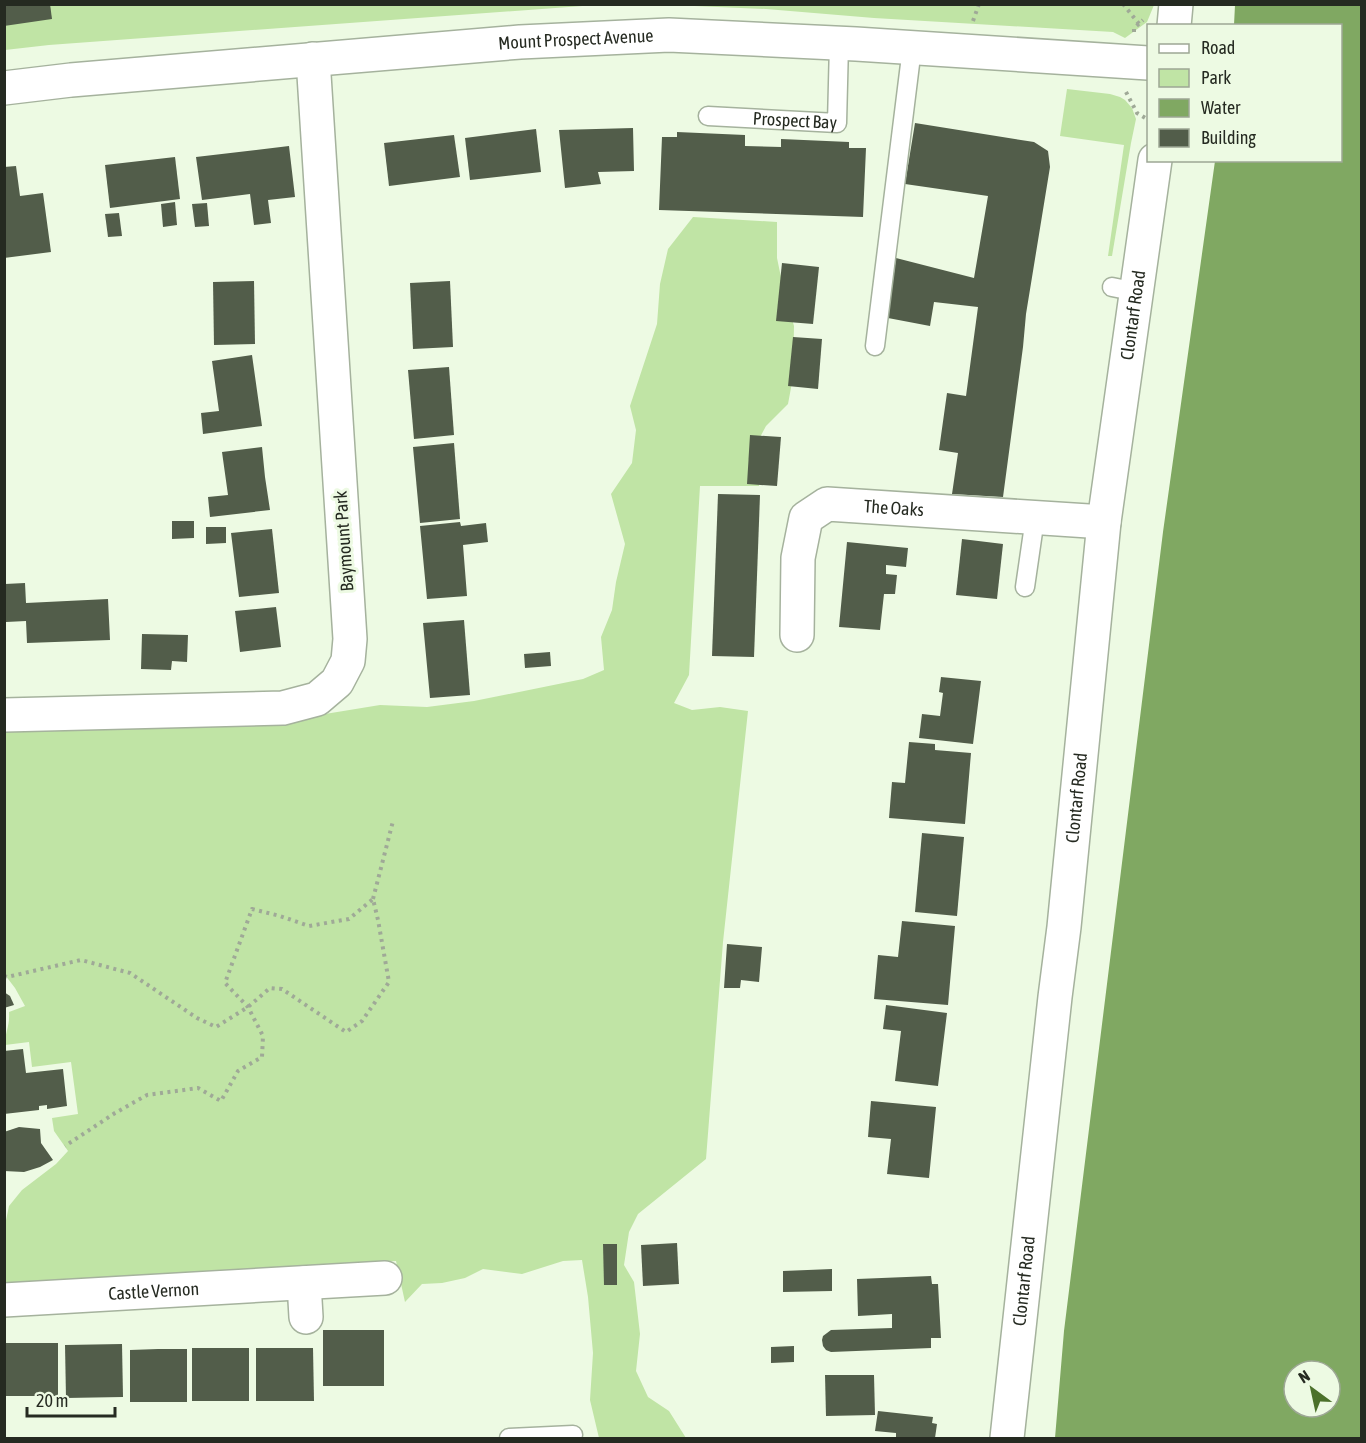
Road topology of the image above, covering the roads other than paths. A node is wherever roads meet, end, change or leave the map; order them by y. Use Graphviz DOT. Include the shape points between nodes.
graph roads {
  1 [pos="1176,4"];
  2 [pos="1162,24"];
  3 [pos="839,44"];
  4 [pos="912,48"];
  5 [pos="313,59"];
  6 [pos="1138,72"];
  7 [pos="4,88"];
  8 [pos="708,116"];
  9 [pos="1155,162"];
  10 [pos="875,346"];
  11 [pos="1035,518"];
  12 [pos="1104,522"];
  13 [pos="1025,587"];
  14 [pos="797,636"];
  15 [pos="4,715"];
  16 [pos="385,1278"];
  17 [pos="304,1283"];
  18 [pos="4,1300"];
  19 [pos="306,1317"];
  20 [pos="573,1435"];
  21 [pos="509,1438"];
  22 [pos="1007,1438"];
  1 -- 2 [label="street"];
  3 -- 4 [label="street, Mount Prospect Avenue"];
  3 -- 5 [label="street, Mount Prospect Avenue" via="669,35 520,42"];
  3 -- 8 [label="lane, Prospect Bay" via="837,123"];
  4 -- 6 [label="street, Mount Prospect Avenue"];
  4 -- 10 [label="lane"];
  5 -- 7 [label="street, Mount Prospect Avenue"];
  5 -- 15 [label="street, Baymount Park" via="350,639 348,661 337,682 316,699 283,708"];
  9 -- 12 [label="street, Clontarf Road" via="1124,290"];
  11 -- 12 [label="street, The Oaks"];
  11 -- 13 [label="lane"];
  11 -- 14 [label="street, The Oaks" via="827,504 806,518 798,558"];
  12 -- 22 [label="street, Clontarf Road"];
  16 -- 17 [label="street, Castle Vernon"];
  17 -- 18 [label="street, Castle Vernon"];
  17 -- 19 [label="street"];
  20 -- 21 [label="lane"];
}
